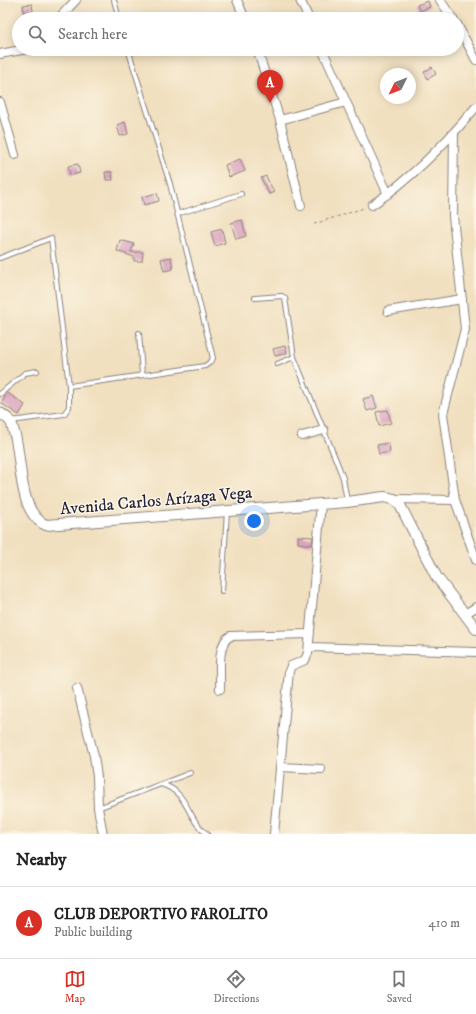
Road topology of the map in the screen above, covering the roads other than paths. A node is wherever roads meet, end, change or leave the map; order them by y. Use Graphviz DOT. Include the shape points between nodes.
graph roads {
  1 [pos="76,0"];
  2 [pos="114,0"];
  3 [pos="237,0"];
  4 [pos="300,0"];
  5 [pos="440,0"];
  6 [pos="65,12"];
  7 [pos="117,12"];
  8 [pos="242,12"];
  9 [pos="306,12"];
  10 [pos="449,12"];
  11 [pos="464,37"];
  12 [pos="12,52"];
  13 [pos="0,54"];
  14 [pos="130,56"];
  15 [pos="259,56"];
  16 [pos="325,56"];
  17 [pos="476,60"];
  18 [pos="0,102"];
  19 [pos="346,102"];
  20 [pos="476,106"];
  21 [pos="280,120"];
  22 [pos="454,133"];
  23 [pos="15,155"];
  24 [pos="241,194"];
  25 [pos="388,194"];
  26 [pos="372,205"];
  27 [pos="302,206"];
  28 [pos="178,214"];
  29 [pos="0,258"];
  30 [pos="255,298"];
  31 [pos="462,300"];
  32 [pos="388,311"];
  33 [pos="139,333"];
  34 [pos="294,357"];
  35 [pos="277,364"];
  36 [pos="37,371"];
  37 [pos="142,374"];
  38 [pos="69,386"];
  39 [pos="0,394"];
  40 [pos="0,413"];
  41 [pos="10,421"];
  42 [pos="324,430"];
  43 [pos="302,436"];
  44 [pos="394,499"];
  45 [pos="455,500"];
  46 [pos="347,502"];
  47 [pos="321,503"];
  48 [pos="227,511"];
  49 [pos="472,541"];
  50 [pos="476,560"];
  51 [pos="222,591"];
  52 [pos="476,606"];
  53 [pos="465,614"];
  54 [pos="476,629"];
  55 [pos="310,634"];
  56 [pos="309,647"];
  57 [pos="476,652"];
  58 [pos="77,688"];
  59 [pos="220,689"];
  60 [pos="280,766"];
  61 [pos="321,769"];
  62 [pos="190,773"];
  63 [pos="161,784"];
  64 [pos="98,808"];
  65 [pos="103,834"];
  66 [pos="207,834"];
  67 [pos="274,834"];
  1 -- 6 [label="street"];
  2 -- 7 [label="lane"];
  3 -- 8 [label="street"];
  4 -- 9 [label="street"];
  5 -- 10 [label="street"];
  11 -- 17 [label="street"];
  12 -- 13 [label="street"];
  14 -- 28 [label="lane"];
  15 -- 21 [label="street"];
  16 -- 19 [label="street"];
  18 -- 23 [label="street"];
  19 -- 21 [label="street"];
  19 -- 25 [label="street"];
  20 -- 22 [label="street"];
  21 -- 27 [label="street"];
  22 -- 25 [label="street"];
  22 -- 31 [label="street" via="453,216"];
  24 -- 28 [label="lane"];
  25 -- 26 [label="street"];
  28 -- 37 [label="lane" via="212,358 205,366"];
  29 -- 38 [label="lane" via="51,238"];
  30 -- 34 [label="lane" via="285,298"];
  31 -- 32 [label="street"];
  31 -- 45 [label="street" via="465,330 443,414"];
  33 -- 37 [label="lane"];
  34 -- 35 [label="lane"];
  34 -- 42 [label="lane"];
  36 -- 39 [label="lane" via="25,373"];
  37 -- 38 [label="lane"];
  38 -- 41 [label="lane" via="69,407 64,414"];
  40 -- 41 [label="street"];
  41 -- 48 [label="street, Avenida Carlos Arízaga Vega" via="19,448 29,507 36,518 46,525"];
  42 -- 43 [label="street"];
  42 -- 46 [label="lane" via="342,478"];
  44 -- 45 [label="street"];
  44 -- 46 [label="street, Avenida Carlos Arízaga Vega" via="384,497"];
  44 -- 53 [label="street" via="400,505 436,576"];
  45 -- 49 [label="street"];
  46 -- 47 [label="street, Avenida Carlos Arízaga Vega"];
  47 -- 48 [label="street, Avenida Carlos Arízaga Vega"];
  47 -- 55 [label="street"];
  48 -- 51 [label="lane"];
  49 -- 50 [label="street"];
  52 -- 53 [label="street"];
  53 -- 54 [label="street"];
  55 -- 56 [label="street"];
  55 -- 59 [label="street" via="230,636 225,639 222,646"];
  56 -- 57 [label="street"];
  56 -- 60 [label="street" via="305,660 291,666 289,671"];
  58 -- 64 [label="street" via="95,763"];
  60 -- 61 [label="street"];
  60 -- 67 [label="street"];
  62 -- 63 [label="lane"];
  63 -- 64 [label="lane"];
  63 -- 66 [label="lane" via="180,795"];
  64 -- 65 [label="street"];
}
